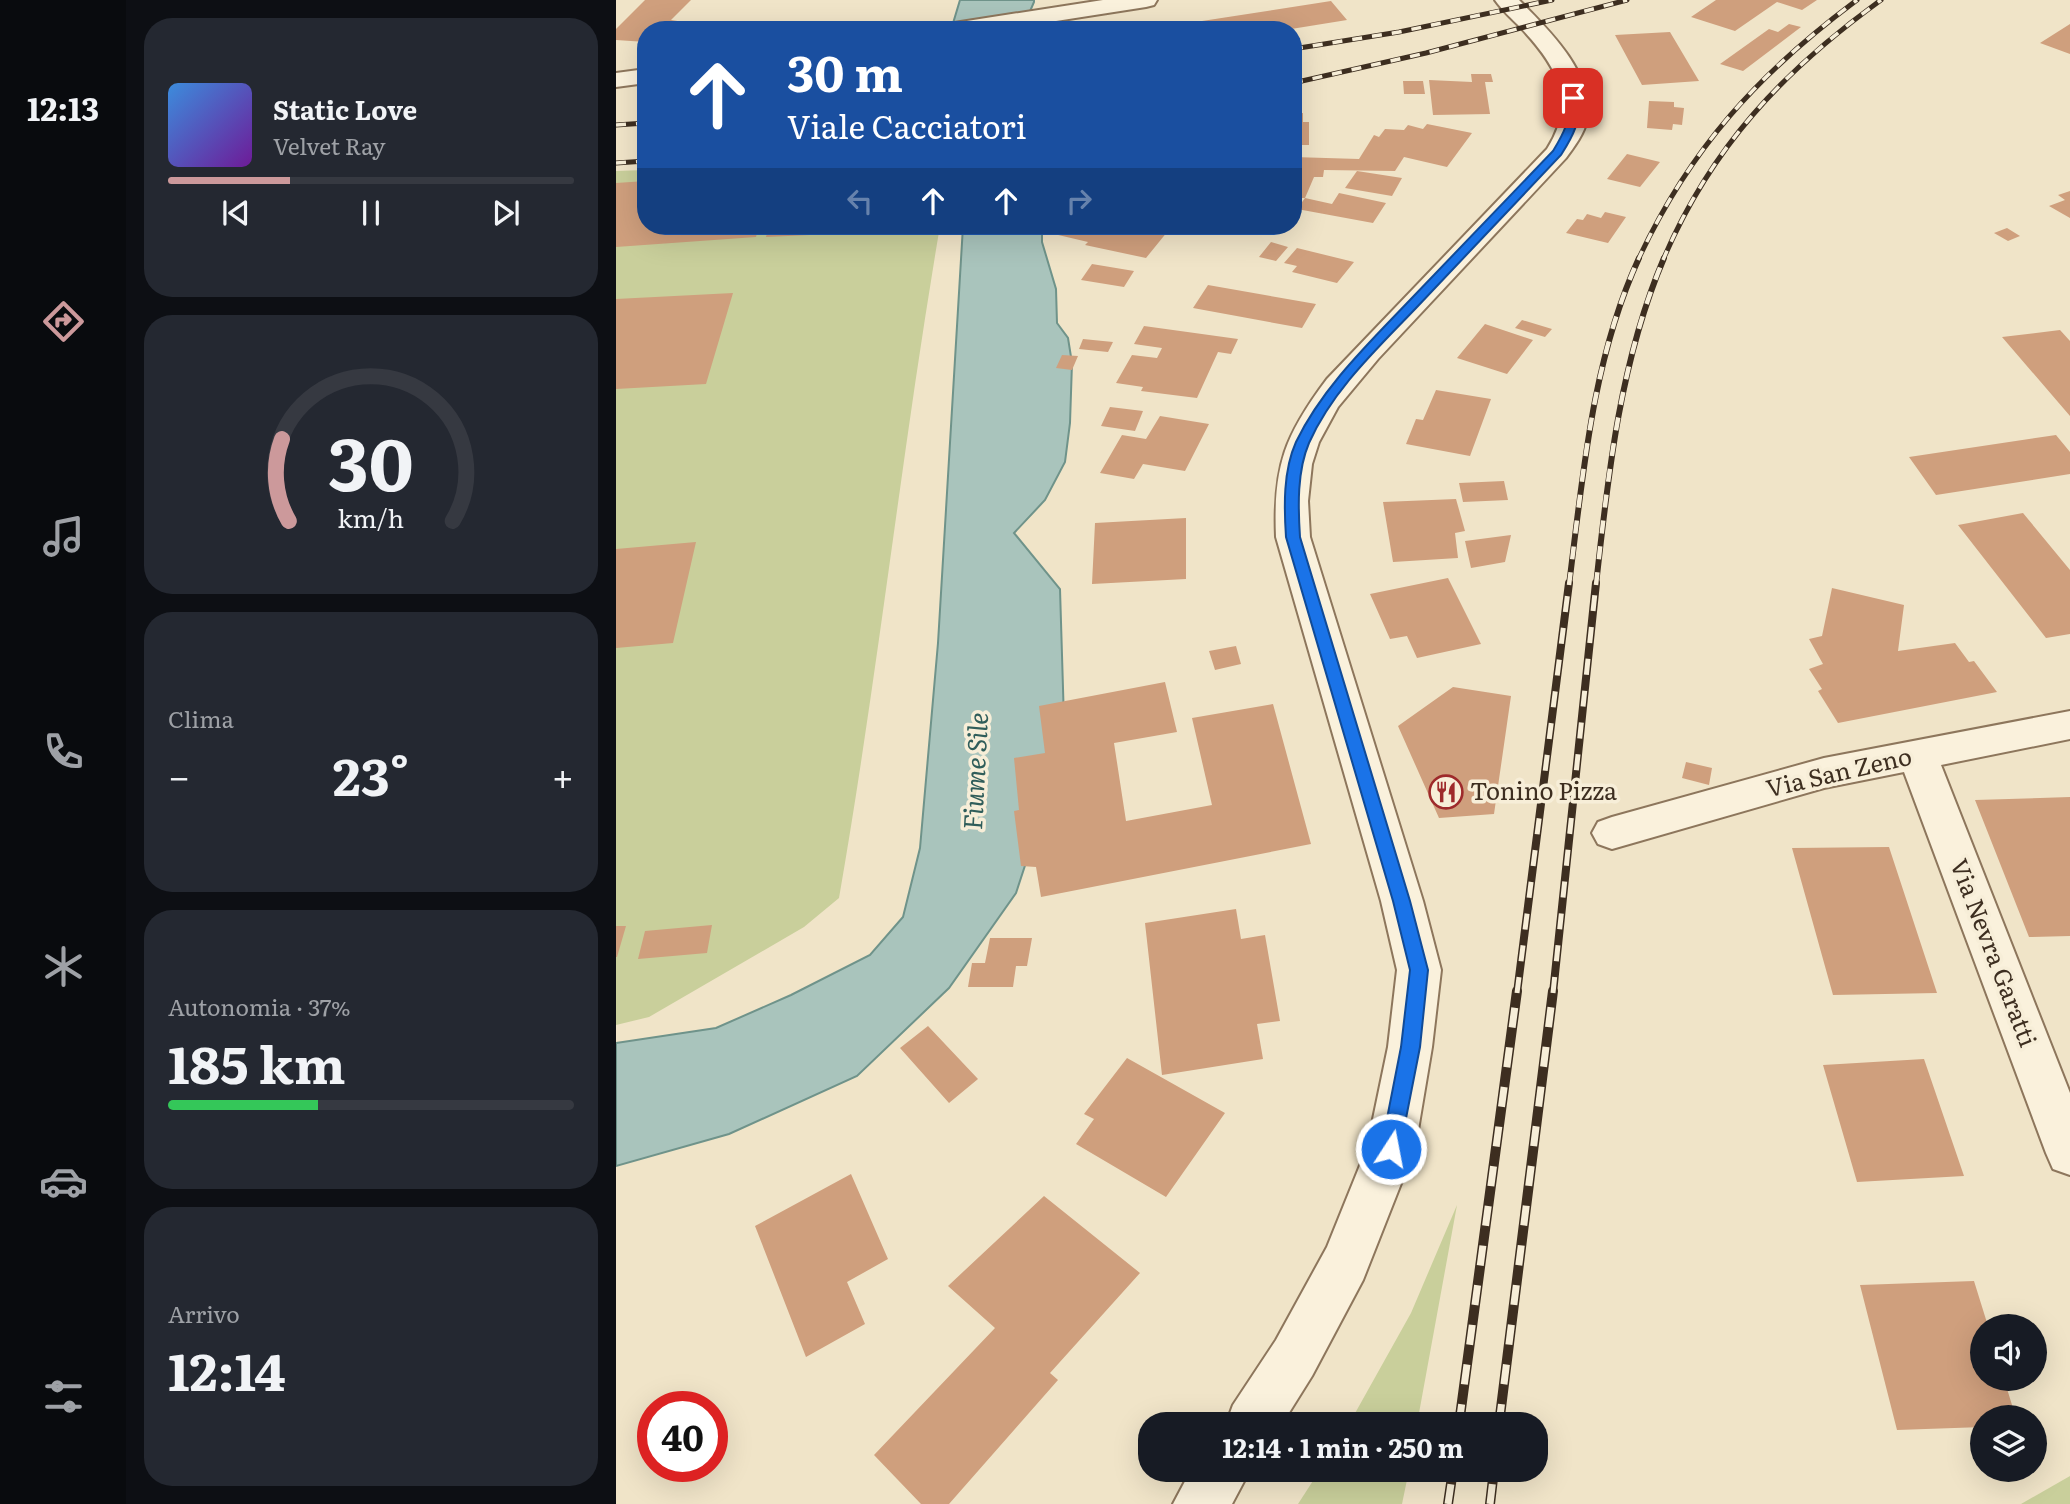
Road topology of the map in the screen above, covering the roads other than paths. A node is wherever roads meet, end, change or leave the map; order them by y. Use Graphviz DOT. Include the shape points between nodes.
graph roads {
  1 [pos="1146,0"];
  2 [pos="1506,0"];
  3 [pos="1010,21"];
  4 [pos="637,77"];
  5 [pos="616,80"];
  6 [pos="2070,725"];
  7 [pos="1917,754"];
  8 [pos="1612,833"];
  9 [pos="2070,1153"];
  10 [pos="1260,1412"];
  11 [pos="1215,1482"];
  12 [pos="1200,1504"];
  1 -- 3 [label="street"];
  2 -- 10 [label="street" via="1547,41 1569,81 1575,115 1570,132 1557,153 1353,368 1316,418 1302,445 1294,476 1293,537 1419,970 1391,1149 1345,1263"];
  4 -- 5 [label="street"];
  6 -- 7 [label="street, Via San Zeno"];
  7 -- 8 [label="street, Via San Zeno" via="1824,773"];
  7 -- 9 [label="street, Via Nevra Garatti"];
  11 -- 12 [label="street"];
}
